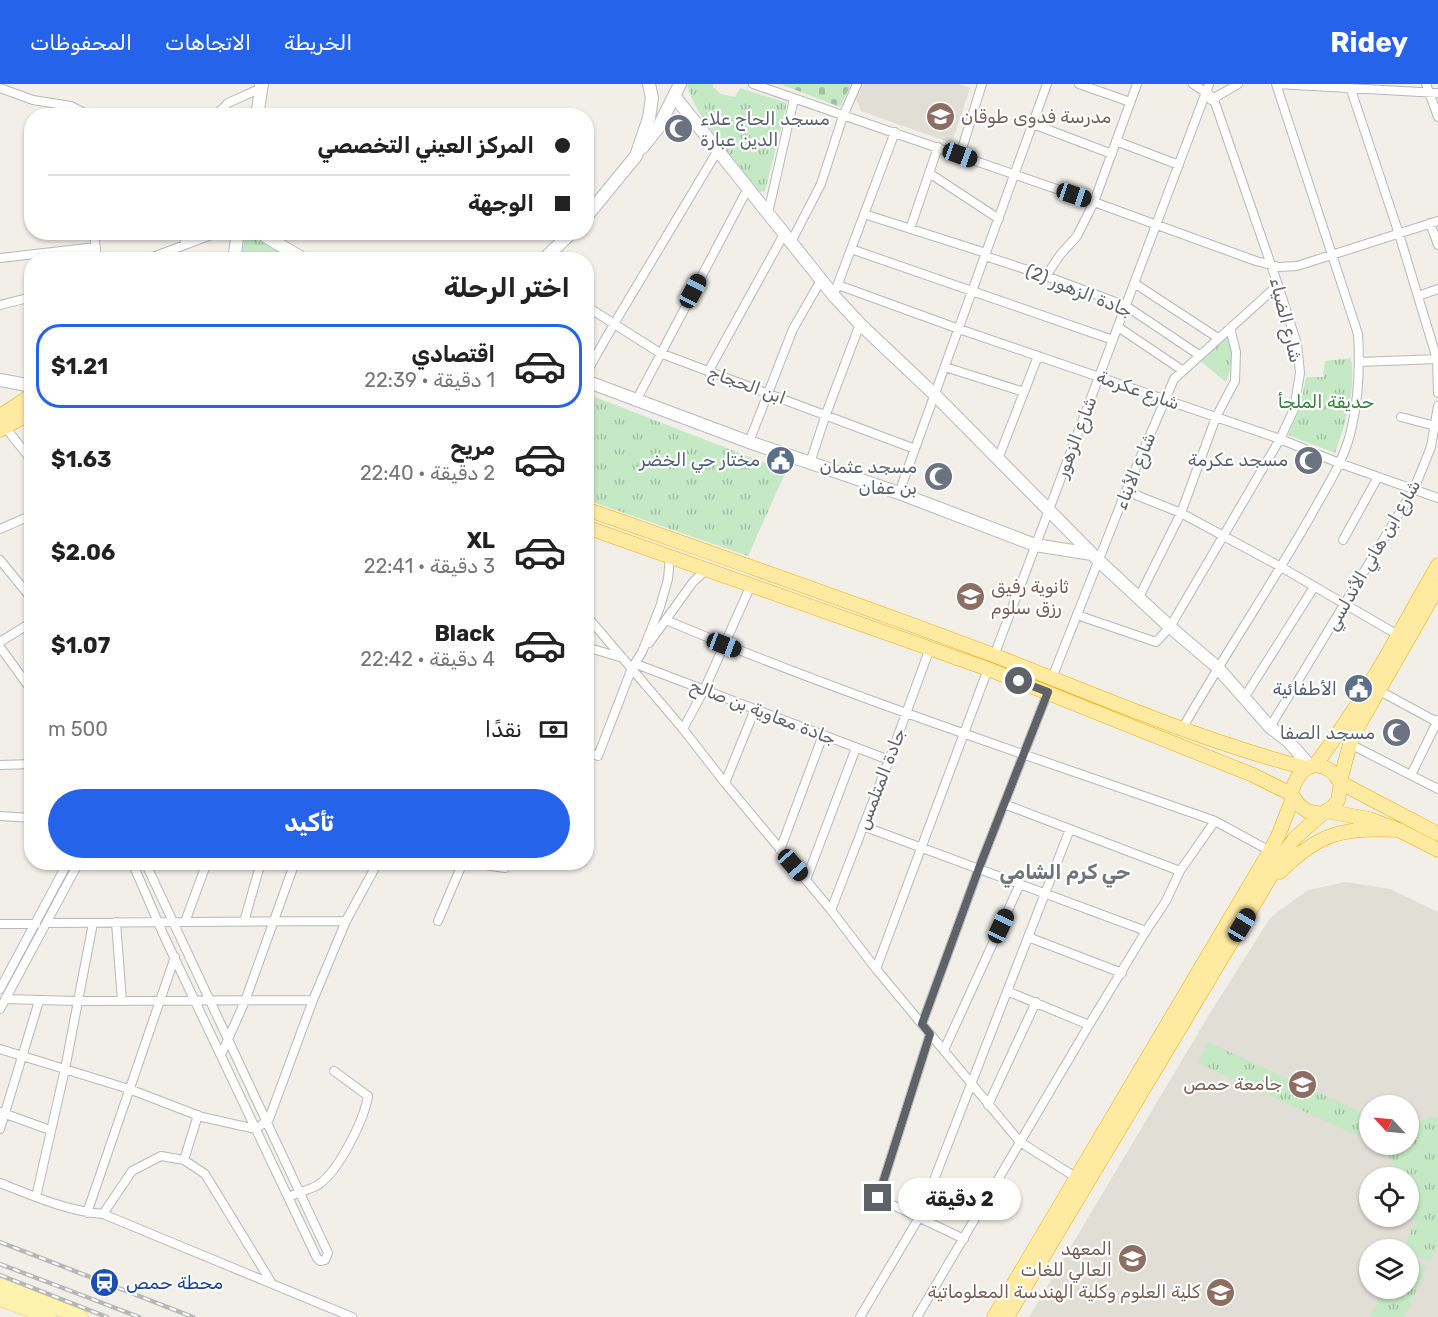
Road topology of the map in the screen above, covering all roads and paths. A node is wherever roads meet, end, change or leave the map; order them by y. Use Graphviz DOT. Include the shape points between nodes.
graph roads {
  1 [pos="649,84"];
  2 [pos="680,84"];
  3 [pos="753,84"];
  4 [pos="857,84"];
  5 [pos="972,84"];
  6 [pos="1047,84"];
  7 [pos="1079,84"];
  8 [pos="1137,84"];
  9 [pos="1193,84"];
  10 [pos="1209,84"];
  11 [pos="1238,84"];
  12 [pos="1276,84"];
  13 [pos="261,85"];
  14 [pos="982,86"];
  15 [pos="1350,87"];
  16 [pos="0,88"];
  17 [pos="1431,90"];
  18 [pos="1210,96"];
  19 [pos="675,97"];
  20 [pos="794,99"];
  21 [pos="1130,102"];
  22 [pos="75,108"];
  23 [pos="223,108"];
  24 [pos="258,108"];
  25 [pos="843,116"];
  26 [pos="1438,117"];
  27 [pos="1033,124"];
  28 [pos="895,132"];
  29 [pos="1116,141"];
  30 [pos="938,147"];
  31 [pos="718,150"];
  32 [pos="1112,153"];
  33 [pos="960,155"];
  34 [pos="636,156"];
  35 [pos="1179,165"];
  36 [pos="929,173"];
  37 [pos="1014,174"];
  38 [pos="748,188"];
  39 [pos="1094,202"];
  40 [pos="594,207"];
  41 [pos="768,213"];
  42 [pos="864,214"];
  43 [pos="999,219"];
  44 [pos="1434,222"];
  45 [pos="1156,225"];
  46 [pos="910,229"];
  47 [pos="1399,234"];
  48 [pos="787,238"];
  49 [pos="95,240"];
  50 [pos="185,240"];
  51 [pos="196,240"];
  52 [pos="271,240"];
  53 [pos="564,240"];
  54 [pos="185,244"];
  55 [pos="1438,245"];
  56 [pos="96,247"];
  57 [pos="851,249"];
  58 [pos="52,252"];
  59 [pos="97,252"];
  60 [pos="165,252"];
  61 [pos="291,252"];
  62 [pos="551,252"];
  63 [pos="24,255"];
  64 [pos="986,255"];
  65 [pos="1333,256"];
  66 [pos="0,258"];
  67 [pos="1272,265"];
  68 [pos="1046,276"];
  69 [pos="821,280"];
  70 [pos="1134,283"];
  71 [pos="1278,285"];
  72 [pos="1438,289"];
  73 [pos="836,290"];
  74 [pos="972,291"];
  75 [pos="1418,296"];
  76 [pos="24,299"];
  77 [pos="0,305"];
  78 [pos="1126,306"];
  79 [pos="594,311"];
  80 [pos="614,324"];
  81 [pos="860,324"];
  82 [pos="1118,327"];
  83 [pos="1230,328"];
  84 [pos="959,329"];
  85 [pos="1218,338"];
  86 [pos="1113,340"];
  87 [pos="660,353"];
  88 [pos="1199,355"];
  89 [pos="1038,356"];
  90 [pos="594,359"];
  91 [pos="1438,359"];
  92 [pos="1359,362"];
  93 [pos="945,367"];
  94 [pos="1182,370"];
  95 [pos="708,372"];
  96 [pos="1099,377"];
  97 [pos="0,380"];
  98 [pos="24,384"];
  99 [pos="594,384"];
  100 [pos="1024,392"];
  101 [pos="1438,393"];
  102 [pos="769,394"];
  103 [pos="935,395"];
  104 [pos="637,399"];
  105 [pos="1164,399"];
  106 [pos="24,403"];
  107 [pos="1438,406"];
  108 [pos="826,414"];
  109 [pos="24,415"];
  110 [pos="1216,417"];
  111 [pos="1401,417"];
  112 [pos="2,425"];
  113 [pos="1435,426"];
  114 [pos="1280,439"];
  115 [pos="749,442"];
  116 [pos="1435,446"];
  117 [pos="915,449"];
  118 [pos="24,451"];
  119 [pos="998,459"];
  120 [pos="810,463"];
  121 [pos="1340,463"];
  122 [pos="1378,477"];
  123 [pos="1414,489"];
  124 [pos="1126,491"];
  125 [pos="900,493"];
  126 [pos="1438,498"];
  127 [pos="1048,511"];
  128 [pos="594,512"];
  129 [pos="1181,513"];
  130 [pos="24,519"];
  131 [pos="0,529"];
  132 [pos="594,530"];
  133 [pos="1223,537"];
  134 [pos="1343,540"];
  135 [pos="1035,546"];
  136 [pos="670,557"];
  137 [pos="1096,558"];
  138 [pos="0,560"];
  139 [pos="1438,565"];
  140 [pos="1281,567"];
  141 [pos="706,570"];
  142 [pos="751,585"];
  143 [pos="1314,587"];
  144 [pos="1438,587"];
  145 [pos="24,588"];
  146 [pos="1139,597"];
  147 [pos="1346,604"];
  148 [pos="1077,615"];
  149 [pos="666,621"];
  150 [pos="594,624"];
  151 [pos="24,627"];
  152 [pos="1170,627"];
  153 [pos="1398,635"];
  154 [pos="0,642"];
  155 [pos="724,645"];
  156 [pos="0,647"];
  157 [pos="930,648"];
  158 [pos="594,649"];
  159 [pos="642,652"];
  160 [pos="623,658"];
  161 [pos="991,662"];
  162 [pos="634,666"];
  163 [pos="1217,667"];
  164 [pos="24,680"];
  165 [pos="1050,685"];
  166 [pos="704,690"];
  167 [pos="1378,690"];
  168 [pos="1244,698"];
  169 [pos="755,709"];
  170 [pos="906,714"];
  171 [pos="1438,721"];
  172 [pos="1270,727"];
  173 [pos="683,729"];
  174 [pos="1182,729"];
  175 [pos="964,733"];
  176 [pos="824,735"];
  177 [pos="1350,744"];
  178 [pos="856,748"];
  179 [pos="1023,753"];
  180 [pos="594,754"];
  181 [pos="889,760"];
  182 [pos="24,764"];
  183 [pos="0,765"];
  184 [pos="1310,766"];
  185 [pos="1411,775"];
  186 [pos="1340,782"];
  187 [pos="725,783"];
  188 [pos="1438,789"];
  189 [pos="1292,796"];
  190 [pos="1004,804"];
  191 [pos="1324,812"];
  192 [pos="0,816"];
  193 [pos="24,818"];
  194 [pos="1215,821"];
  195 [pos="864,826"];
  196 [pos="1070,829"];
  197 [pos="1399,830"];
  198 [pos="1438,834"];
  199 [pos="921,848"];
  200 [pos="780,850"];
  201 [pos="1438,850"];
  202 [pos="1270,851"];
  203 [pos="979,868"];
  204 [pos="64,870"];
  205 [pos="75,870"];
  206 [pos="136,870"];
  207 [pos="149,870"];
  208 [pos="204,870"];
  209 [pos="259,870"];
  210 [pos="293,870"];
  211 [pos="374,870"];
  212 [pos="460,870"];
  213 [pos="1180,871"];
  214 [pos="806,880"];
  215 [pos="1020,884"];
  216 [pos="1264,888"];
  217 [pos="1045,893"];
  218 [pos="831,910"];
  219 [pos="346,921"];
  220 [pos="438,921"];
  221 [pos="93,922"];
  222 [pos="116,922"];
  223 [pos="159,922"];
  224 [pos="173,922"];
  225 [pos="185,922"];
  226 [pos="244,922"];
  227 [pos="274,922"];
  228 [pos="48,923"];
  229 [pos="0,924"];
  230 [pos="36,924"];
  231 [pos="1146,931"];
  232 [pos="1028,937"];
  233 [pos="175,957"];
  234 [pos="876,969"];
  235 [pos="0,970"];
  236 [pos="1122,973"];
  237 [pos="5,980"];
  238 [pos="0,989"];
  239 [pos="1007,991"];
  240 [pos="5,999"];
  241 [pos="196,1000"];
  242 [pos="209,1000"];
  243 [pos="313,1000"];
  244 [pos="39,1001"];
  245 [pos="78,1001"];
  246 [pos="122,1001"];
  247 [pos="159,1001"];
  248 [pos="245,1001"];
  249 [pos="1036,1002"];
  250 [pos="0,1009"];
  251 [pos="922,1024"];
  252 [pos="1089,1026"];
  253 [pos="930,1034"];
  254 [pos="228,1040"];
  255 [pos="0,1049"];
  256 [pos="944,1050"];
  257 [pos="221,1055"];
  258 [pos="22,1057"];
  259 [pos="65,1069"];
  260 [pos="334,1071"];
  261 [pos="972,1085"];
  262 [pos="129,1089"];
  263 [pos="988,1105"];
  264 [pos="2,1112"];
  265 [pos="198,1115"];
  266 [pos="266,1121"];
  267 [pos="0,1129"];
  268 [pos="256,1129"];
  269 [pos="50,1130"];
  270 [pos="1020,1142"];
  271 [pos="184,1160"];
  272 [pos="1077,1178"];
  273 [pos="0,1183"];
  274 [pos="300,1192"];
  275 [pos="36,1197"];
  276 [pos="288,1197"];
  277 [pos="87,1213"];
  278 [pos="103,1214"];
  279 [pos="920,1216"];
  280 [pos="964,1239"];
  281 [pos="272,1283"];
  282 [pos="0,1285"];
  283 [pos="0,1299"];
  284 [pos="49,1317"];
  285 [pos="81,1317"];
  286 [pos="352,1317"];
  287 [pos="860,1317"];
  288 [pos="917,1317"];
  289 [pos="993,1317"];
  290 [pos="1007,1317"];
  1 -- 34 [label="main road" via="649,118"];
  2 -- 19 [label="main road"];
  3 -- 20 [label="street"];
  4 -- 25 [label="street"];
  5 -- 14 [label="street"];
  6 -- 27 [label="street"];
  7 -- 21 [label="street"];
  8 -- 21 [label="street"];
  9 -- 18 [label="street"];
  10 -- 18 [label="street"];
  11 -- 18 [label="street"];
  12 -- 15 [label="street"];
  12 -- 65 [label="street"];
  13 -- 23 [label="street"];
  13 -- 24 [label="main road"];
  14 -- 33 [label="street"];
  15 -- 17 [label="street"];
  15 -- 47 [label="street"];
  16 -- 22 [label="street" via="33,100"];
  17 -- 26 [label="street"];
  18 -- 35 [label="street, شارع الزهور" via="1197,116"];
  18 -- 67 [label="street, شارع الضياء"];
  19 -- 31 [label="main road"];
  19 -- 34 [label="main road"];
  20 -- 25 [label="street"];
  20 -- 41 [label="street"];
  21 -- 29 [label="street"];
  25 -- 28 [label="street"];
  25 -- 48 [label="street" via="821,184"];
  27 -- 32 [label="street"];
  27 -- 37 [label="street"];
  28 -- 30 [label="street"];
  28 -- 42 [label="street"];
  29 -- 32 [label="street"];
  29 -- 35 [label="street"];
  30 -- 33 [label="street"];
  30 -- 36 [label="street"];
  31 -- 38 [label="main road"];
  31 -- 80 [label="street"];
  32 -- 39 [label="street"];
  33 -- 37 [label="street"];
  34 -- 40 [label="main road"];
  35 -- 45 [label="street, شارع الزهور"];
  36 -- 43 [label="street"];
  36 -- 46 [label="street"];
  37 -- 39 [label="street"];
  37 -- 43 [label="street"];
  38 -- 41 [label="main road"];
  38 -- 87 [label="street"];
  39 -- 45 [label="street"];
  39 -- 68 [label="street" via="1077,236"];
  41 -- 48 [label="main road"];
  42 -- 46 [label="street, جادة الزهور (2)"];
  42 -- 57 [label="street"];
  43 -- 64 [label="street"];
  44 -- 47 [label="street"];
  44 -- 55 [label="street"];
  45 -- 67 [label="street"];
  45 -- 70 [label="street, شارع الزهور"];
  46 -- 64 [label="street, جادة الزهور (2)"];
  47 -- 65 [label="street"];
  47 -- 75 [label="street"];
  48 -- 69 [label="main road"];
  48 -- 95 [label="street"];
  49 -- 56 [label="street"];
  50 -- 54 [label="street"];
  51 -- 54 [label="street"];
  52 -- 61 [label="main road"];
  53 -- 62 [label="main road"];
  54 -- 60 [label="street"];
  56 -- 58 [label="street"];
  56 -- 59 [label="street"];
  57 -- 73 [label="street"];
  57 -- 74 [label="street"];
  63 -- 66 [label="street"];
  64 -- 68 [label="street, جادة الزهور (2)"];
  64 -- 74 [label="street"];
  65 -- 67 [label="street" via="1297,266"];
  65 -- 92 [label="street" via="1359,334"];
  67 -- 71 [label="street, شارع الضياء"];
  68 -- 78 [label="street, جادة الزهور (2)"];
  69 -- 73 [label="main road"];
  69 -- 102 [label="street" via="793,329"];
  70 -- 78 [label="street, شارع الزهور"];
  70 -- 85 [label="street"];
  71 -- 83 [label="street, شارع الأبناء"];
  71 -- 114 [label="street, شارع الضياء" via="1297,344 1300,373 1293,409"];
  72 -- 75 [label="street"];
  73 -- 81 [label="main road"];
  73 -- 84 [label="street, شارع عكرمة"];
  74 -- 84 [label="street"];
  74 -- 86 [label="street"];
  75 -- 91 [label="street"];
  76 -- 77 [label="street"];
  78 -- 82 [label="street, شارع الزهور"];
  78 -- 88 [label="street, جادة الزهور (2)"];
  79 -- 80 [label="street, ابن الحجاج"];
  80 -- 87 [label="street, ابن الحجاج"];
  80 -- 90 [label="street"];
  81 -- 103 [label="main road"];
  81 -- 108 [label="street"];
  82 -- 86 [label="street, شارع الزهور"];
  82 -- 94 [label="street"];
  83 -- 85 [label="street, شارع الأبناء"];
  83 -- 110 [label="street" via="1236,352 1235,381"];
  84 -- 89 [label="street, شارع عكرمة"];
  84 -- 93 [label="street"];
  85 -- 88 [label="street, شارع الأبناء"];
  86 -- 96 [label="street, شارع الزهور"];
  87 -- 95 [label="street, ابن الحجاج"];
  87 -- 104 [label="street"];
  88 -- 94 [label="street, شارع الأبناء"];
  89 -- 96 [label="street, شارع عكرمة"];
  89 -- 100 [label="street"];
  91 -- 92 [label="street"];
  91 -- 101 [label="street"];
  92 -- 121 [label="street" via="1352,427"];
  93 -- 100 [label="street"];
  93 -- 103 [label="street"];
  94 -- 105 [label="street, شارع الأبناء"];
  95 -- 102 [label="street, ابن الحجاج"];
  96 -- 105 [label="street, شارع عكرمة"];
  96 -- 127 [label="street, شارع الزهور"];
  97 -- 98 [label="main road"];
  99 -- 104 [label="main road"];
  100 -- 119 [label="street"];
  102 -- 108 [label="street, ابن الحجاج"];
  102 -- 115 [label="street"];
  103 -- 117 [label="street"];
  103 -- 119 [label="main road"];
  104 -- 115 [label="main road"];
  105 -- 110 [label="street, شارع عكرمة"];
  105 -- 124 [label="street, شارع الأبناء"];
  106 -- 112 [label="highway"];
  107 -- 113 [label="street, شارع ابن هاني الأندلسي"];
  108 -- 117 [label="street, ابن الحجاج"];
  108 -- 120 [label="street"];
  109 -- 112 [label="highway"];
  110 -- 114 [label="street, شارع عكرمة"];
  110 -- 129 [label="street"];
  111 -- 113 [label="street"];
  112 -- 118 [label="street"];
  113 -- 116 [label="street, شارع ابن هاني الأندلسي"];
  114 -- 121 [label="street, شارع عكرمة"];
  114 -- 133 [label="street, شارع الضياء"];
  115 -- 120 [label="main road"];
  116 -- 123 [label="street, شارع ابن هاني الأندلسي"];
  117 -- 125 [label="street"];
  119 -- 127 [label="main road"];
  120 -- 125 [label="main road"];
  121 -- 122 [label="street, شارع عكرمة"];
  121 -- 140 [label="street"];
  122 -- 123 [label="street, شارع عكرمة"];
  122 -- 134 [label="street"];
  123 -- 126 [label="street, شارع عكرمة"];
  123 -- 147 [label="street, شارع ابن هاني الأندلسي"];
  124 -- 129 [label="street"];
  124 -- 137 [label="street, شارع الأبناء"];
  125 -- 135 [label="main road"];
  127 -- 135 [label="street, شارع الزهور"];
  127 -- 137 [label="main road"];
  128 -- 161 [label="highway" via="847,601"];
  129 -- 133 [label="street"];
  129 -- 146 [label="street"];
  130 -- 131 [label="street"];
  132 -- 136 [label="highway"];
  133 -- 140 [label="street"];
  133 -- 152 [label="street, شارع الضياء"];
  135 -- 137 [label="main road"];
  135 -- 161 [label="street, شارع الزهور"];
  136 -- 141 [label="highway"];
  136 -- 159 [label="street" via="668,579"];
  137 -- 146 [label="main road"];
  137 -- 148 [label="street, شارع الأبناء"];
  138 -- 145 [label="street"];
  139 -- 153 [label="highway"];
  140 -- 143 [label="street"];
  140 -- 163 [label="street"];
  141 -- 142 [label="highway"];
  141 -- 149 [label="street"];
  142 -- 155 [label="street"];
  142 -- 157 [label="highway"];
  143 -- 147 [label="street"];
  143 -- 168 [label="street"];
  144 -- 167 [label="highway"];
  146 -- 152 [label="main road"];
  147 -- 153 [label="street"];
  147 -- 172 [label="street, شارع ابن هاني الأندلسي"];
  148 -- 152 [label="street" via="1156,642"];
  148 -- 165 [label="street, شارع الأبناء"];
  149 -- 155 [label="street"];
  149 -- 159 [label="street"];
  150 -- 160 [label="street"];
  151 -- 154 [label="street"];
  152 -- 163 [label="main road"];
  153 -- 184 [label="highway" via="1341,732"];
  155 -- 166 [label="street"];
  155 -- 170 [label="street"];
  156 -- 164 [label="street"];
  157 -- 161 [label="highway"];
  157 -- 170 [label="street, جادة المتلمس"];
  158 -- 160 [label="street"];
  159 -- 162 [label="street"];
  160 -- 162 [label="street"];
  161 -- 165 [label="highway"];
  161 -- 175 [label="street, شارع الزهور"];
  162 -- 166 [label="street, جادة معاوية بن صالح"];
  162 -- 173 [label="street"];
  162 -- 180 [label="street" via="598,756"];
  163 -- 168 [label="main road"];
  163 -- 174 [label="street"];
  165 -- 174 [label="highway"];
  165 -- 179 [label="street, شارع الأبناء"];
  165 -- 189 [label="highway"];
  166 -- 169 [label="street, جادة معاوية بن صالح"];
  166 -- 173 [label="street"];
  167 -- 171 [label="street"];
  167 -- 177 [label="highway"];
  168 -- 172 [label="main road"];
  169 -- 176 [label="street, جادة معاوية بن صالح"];
  169 -- 187 [label="street"];
  170 -- 175 [label="street"];
  170 -- 181 [label="street, جادة المتلمس"];
  171 -- 185 [label="street"];
  172 -- 184 [label="main road"];
  173 -- 187 [label="street"];
  174 -- 184 [label="highway" via="1258,755"];
  175 -- 179 [label="street"];
  175 -- 199 [label="street, شارع الزهور"];
  176 -- 178 [label="street, جادة معاوية بن صالح"];
  176 -- 200 [label="street"];
  177 -- 185 [label="street"];
  177 -- 186 [label="highway"];
  178 -- 181 [label="street, جادة معاوية بن صالح"];
  178 -- 214 [label="street"];
  179 -- 190 [label="street, شارع الأبناء"];
  179 -- 194 [label="street"];
  181 -- 195 [label="street, جادة المتلمس"];
  182 -- 183 [label="street"];
  184 -- 186 [label="highway" via="1325,766"];
  184 -- 189 [label="highway" via="1298,775"];
  185 -- 188 [label="street"];
  186 -- 191 [label="highway" via="1338,800"];
  186 -- 198 [label="highway"];
  187 -- 200 [label="street"];
  189 -- 191 [label="highway" via="1307,811"];
  189 -- 202 [label="highway"];
  190 -- 196 [label="street"];
  190 -- 203 [label="street, شارع الأبناء"];
  191 -- 197 [label="highway" via="1369,819"];
  191 -- 216 [label="highway" via="1295,838"];
  192 -- 193 [label="street"];
  194 -- 202 [label="street"];
  194 -- 213 [label="street"];
  195 -- 199 [label="street"];
  195 -- 218 [label="street, جادة المتلمس"];
  196 -- 213 [label="street"];
  196 -- 217 [label="street"];
  197 -- 201 [label="highway"];
  197 -- 216 [label="highway" via="1363,828 1326,837 1292,860"];
  199 -- 203 [label="street"];
  199 -- 234 [label="street, شارع الزهور"];
  200 -- 214 [label="street"];
  202 -- 272 [label="highway"];
  203 -- 215 [label="street"];
  203 -- 251 [label="street, شارع الأبناء"];
  204 -- 230 [label="street"];
  205 -- 228 [label="street"];
  206 -- 223 [label="street"];
  207 -- 224 [label="street"];
  208 -- 225 [label="street"];
  209 -- 226 [label="street"];
  210 -- 227 [label="street"];
  211 -- 219 [label="street"];
  212 -- 220 [label="street"];
  213 -- 231 [label="street"];
  214 -- 218 [label="street"];
  215 -- 217 [label="street"];
  215 -- 256 [label="street"];
  216 -- 290 [label="highway"];
  217 -- 231 [label="street"];
  217 -- 232 [label="street"];
  218 -- 234 [label="street"];
  219 -- 227 [label="street"];
  219 -- 243 [label="street"];
  221 -- 222 [label="street"];
  221 -- 228 [label="street"];
  221 -- 245 [label="street"];
  222 -- 223 [label="street"];
  222 -- 246 [label="street"];
  223 -- 224 [label="street"];
  223 -- 233 [label="street"];
  224 -- 225 [label="street"];
  224 -- 242 [label="street"];
  225 -- 226 [label="street"];
  226 -- 227 [label="street"];
  227 -- 248 [label="street"];
  228 -- 240 [label="street"];
  229 -- 230 [label="street"];
  230 -- 237 [label="street"];
  231 -- 236 [label="street"];
  232 -- 236 [label="street"];
  232 -- 239 [label="street"];
  233 -- 241 [label="street"];
  233 -- 247 [label="street"];
  234 -- 251 [label="street"];
  235 -- 237 [label="street"];
  236 -- 252 [label="street"];
  237 -- 238 [label="street"];
  239 -- 249 [label="street"];
  239 -- 261 [label="street"];
  240 -- 244 [label="street"];
  240 -- 250 [label="street"];
  241 -- 242 [label="street"];
  241 -- 247 [label="street"];
  241 -- 257 [label="street"];
  242 -- 248 [label="street"];
  242 -- 254 [label="street"];
  243 -- 248 [label="street"];
  243 -- 266 [label="street"];
  244 -- 245 [label="street"];
  244 -- 258 [label="street"];
  245 -- 246 [label="street"];
  245 -- 259 [label="street"];
  246 -- 247 [label="street"];
  247 -- 262 [label="street"];
  248 -- 254 [label="street"];
  249 -- 252 [label="street"];
  249 -- 263 [label="street"];
  251 -- 253 [label="street"];
  252 -- 270 [label="street"];
  253 -- 256 [label="street"];
  253 -- 279 [label="street" via="878,1198"];
  254 -- 257 [label="street"];
  254 -- 266 [label="street"];
  255 -- 258 [label="street"];
  256 -- 261 [label="street"];
  257 -- 268 [label="street"];
  258 -- 259 [label="street"];
  258 -- 264 [label="street"];
  259 -- 262 [label="street"];
  259 -- 269 [label="street"];
  260 -- 274 [label="street" via="368,1096 367,1100 347,1148 333,1169 319,1184"];
  261 -- 263 [label="street"];
  261 -- 279 [label="street"];
  262 -- 265 [label="street"];
  262 -- 277 [label="street"];
  263 -- 270 [label="street"];
  264 -- 267 [label="street"];
  264 -- 269 [label="street"];
  265 -- 268 [label="street"];
  265 -- 271 [label="street"];
  266 -- 268 [label="street"];
  266 -- 274 [label="street"];
  268 -- 276 [label="street"];
  269 -- 275 [label="street"];
  270 -- 272 [label="street"];
  270 -- 280 [label="street"];
  271 -- 278 [label="street" via="161,1156 132,1171"];
  271 -- 281 [label="street" via="205,1174"];
  272 -- 289 [label="highway"];
  273 -- 275 [label="street"];
  274 -- 276 [label="street"];
  274 -- 276 [label="street" via="328,1253 323,1261 317,1258"];
  275 -- 277 [label="street"];
  277 -- 278 [label="street"];
  278 -- 281 [label="street"];
  279 -- 280 [label="street"];
  279 -- 287 [label="street"];
  280 -- 288 [label="street"];
  281 -- 286 [label="street"];
  282 -- 285 [label="main road"];
  283 -- 284 [label="main road"];
}
